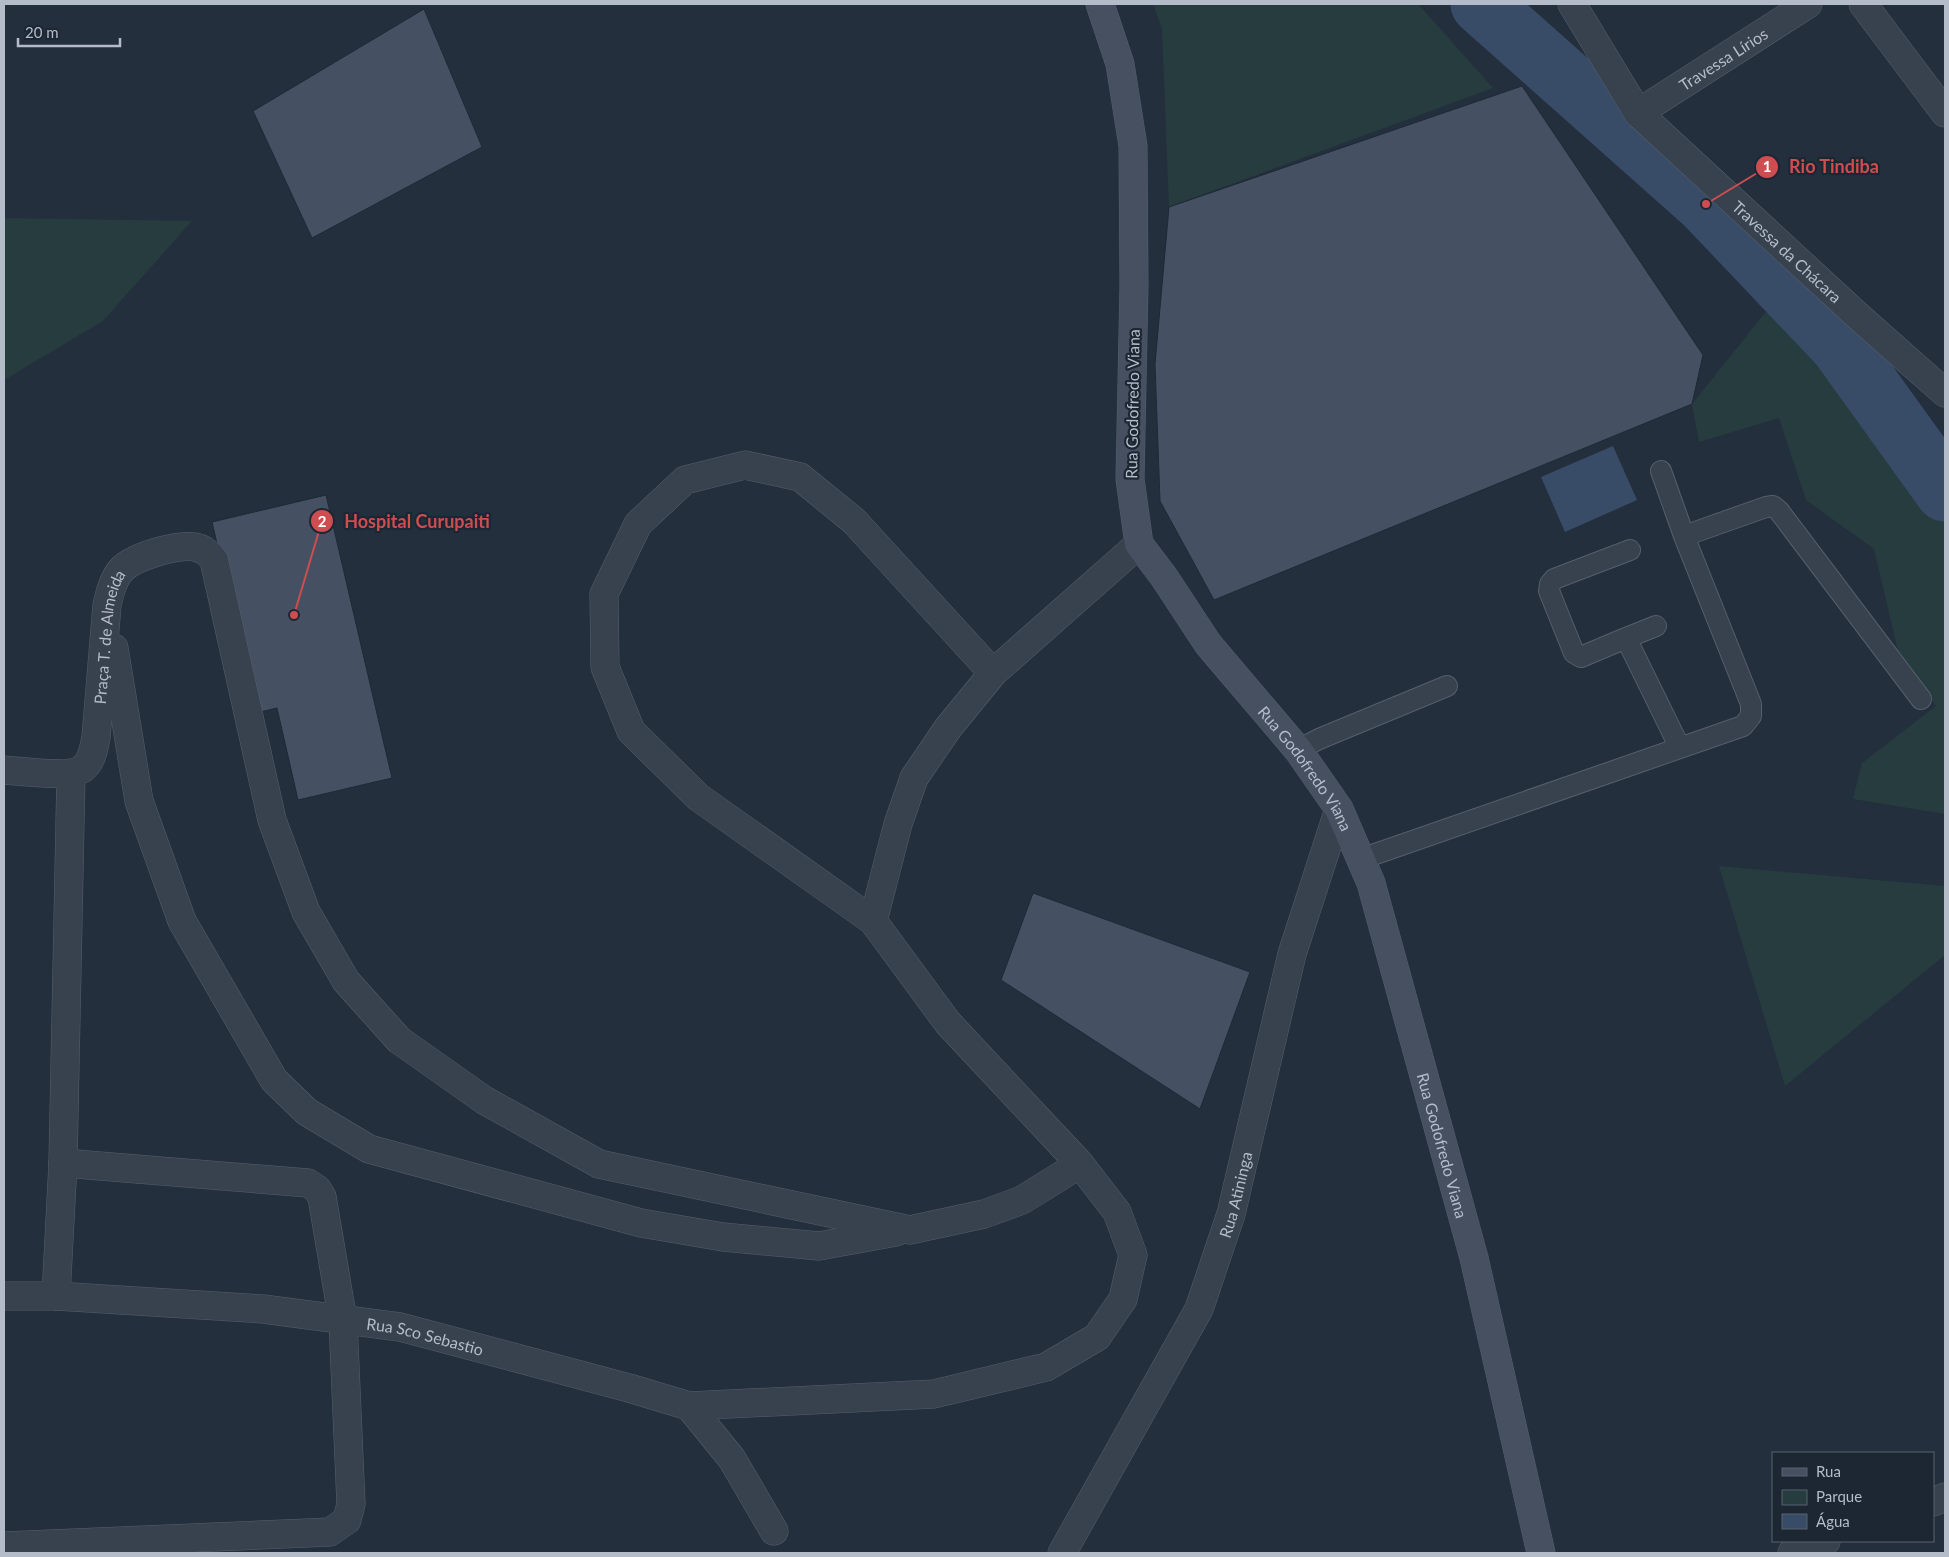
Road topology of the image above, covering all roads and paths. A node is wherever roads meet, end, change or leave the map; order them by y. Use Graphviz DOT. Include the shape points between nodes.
graph roads {
  1 [pos="1100,4"];
  2 [pos="1572,4"];
  3 [pos="1808,4"];
  4 [pos="1863,4"];
  5 [pos="1638,112"];
  6 [pos="1945,114"];
  7 [pos="1945,393"];
  8 [pos="1661,471"];
  9 [pos="1684,536"];
  10 [pos="1139,544"];
  11 [pos="1630,550"];
  12 [pos="107,605"];
  13 [pos="1656,626"];
  14 [pos="1626,638"];
  15 [pos="993,673"];
  16 [pos="1448,686"];
  17 [pos="1920,699"];
  18 [pos="1680,748"];
  19 [pos="1298,750"];
  20 [pos="4,770"];
  21 [pos="71,774"];
  22 [pos="1339,809"];
  23 [pos="1361,859"];
  24 [pos="873,921"];
  25 [pos="62,1163"];
  26 [pos="1080,1164"];
  27 [pos="910,1230"];
  28 [pos="4,1296"];
  29 [pos="56,1296"];
  30 [pos="343,1321"];
  31 [pos="689,1406"];
  32 [pos="774,1531"];
  33 [pos="1823,1542"];
  34 [pos="5,1546"];
  35 [pos="1062,1553"];
  36 [pos="1541,1553"];
  37 [pos="1792,1553"];
  1 -- 10 [label="main road, Rua Godofredo Viana" via="1120,64 1133,146 1130,479"];
  2 -- 5 [label="street, Travessa da Chácara"];
  3 -- 5 [label="street, Travessa Lírios"];
  4 -- 6 [label="street"];
  5 -- 7 [label="street, Travessa da Chácara"];
  8 -- 9 [label="lane"];
  9 -- 17 [label="lane" via="1774,506"];
  9 -- 18 [label="lane" via="1751,704 1751,716 1743,726"];
  10 -- 15 [label="street"];
  10 -- 19 [label="main road, Rua Godofredo Viana" via="1208,644"];
  11 -- 14 [label="lane" via="1554,579 1549,591 1577,656"];
  12 -- 21 [label="street, Praça T. de Almeida" via="92,756 83,769"];
  12 -- 27 [label="street" via="139,801 182,921 274,1080 307,1112 369,1149 641,1223 722,1237 819,1246"];
  12 -- 27 [label="street, Praça T. de Almeida" via="111,587 122,570 136,560 174,548 194,547 206,551 214,560 272,820 306,912 346,981 398,1040 484,1100 599,1164"];
  13 -- 14 [label="lane"];
  14 -- 18 [label="lane"];
  15 -- 24 [label="street" via="948,728 914,778 898,824"];
  15 -- 24 [label="street" via="854,521 800,476 745,465 685,480 638,524 604,594 605,667 631,731 698,797"];
  16 -- 19 [label="lane"];
  18 -- 23 [label="lane"];
  19 -- 22 [label="main road, Rua Godofredo Viana"];
  20 -- 21 [label="street"];
  21 -- 25 [label="street"];
  22 -- 23 [label="main road, Rua Godofredo Viana"];
  22 -- 35 [label="street, Rua Atininga" via="1292,954 1231,1214 1199,1309"];
  23 -- 36 [label="main road, Rua Godofredo Viana" via="1371,883 1474,1258"];
  24 -- 26 [label="street" via="948,1023"];
  25 -- 29 [label="street"];
  25 -- 30 [label="street" via="308,1183 317,1188 322,1197"];
  26 -- 27 [label="street" via="1022,1200 984,1214"];
  26 -- 31 [label="street" via="1117,1212 1133,1255 1123,1299 1097,1337 1046,1367 934,1394"];
  28 -- 29 [label="street, Rua Sco Sebastio"];
  29 -- 30 [label="street, Rua Sco Sebastio" via="263,1309"];
  30 -- 31 [label="street, Rua Sco Sebastio" via="400,1327"];
  30 -- 34 [label="street" via="351,1504 347,1520 330,1532"];
  31 -- 32 [label="street" via="732,1459"];
  33 -- 37 [label="street"];
}
